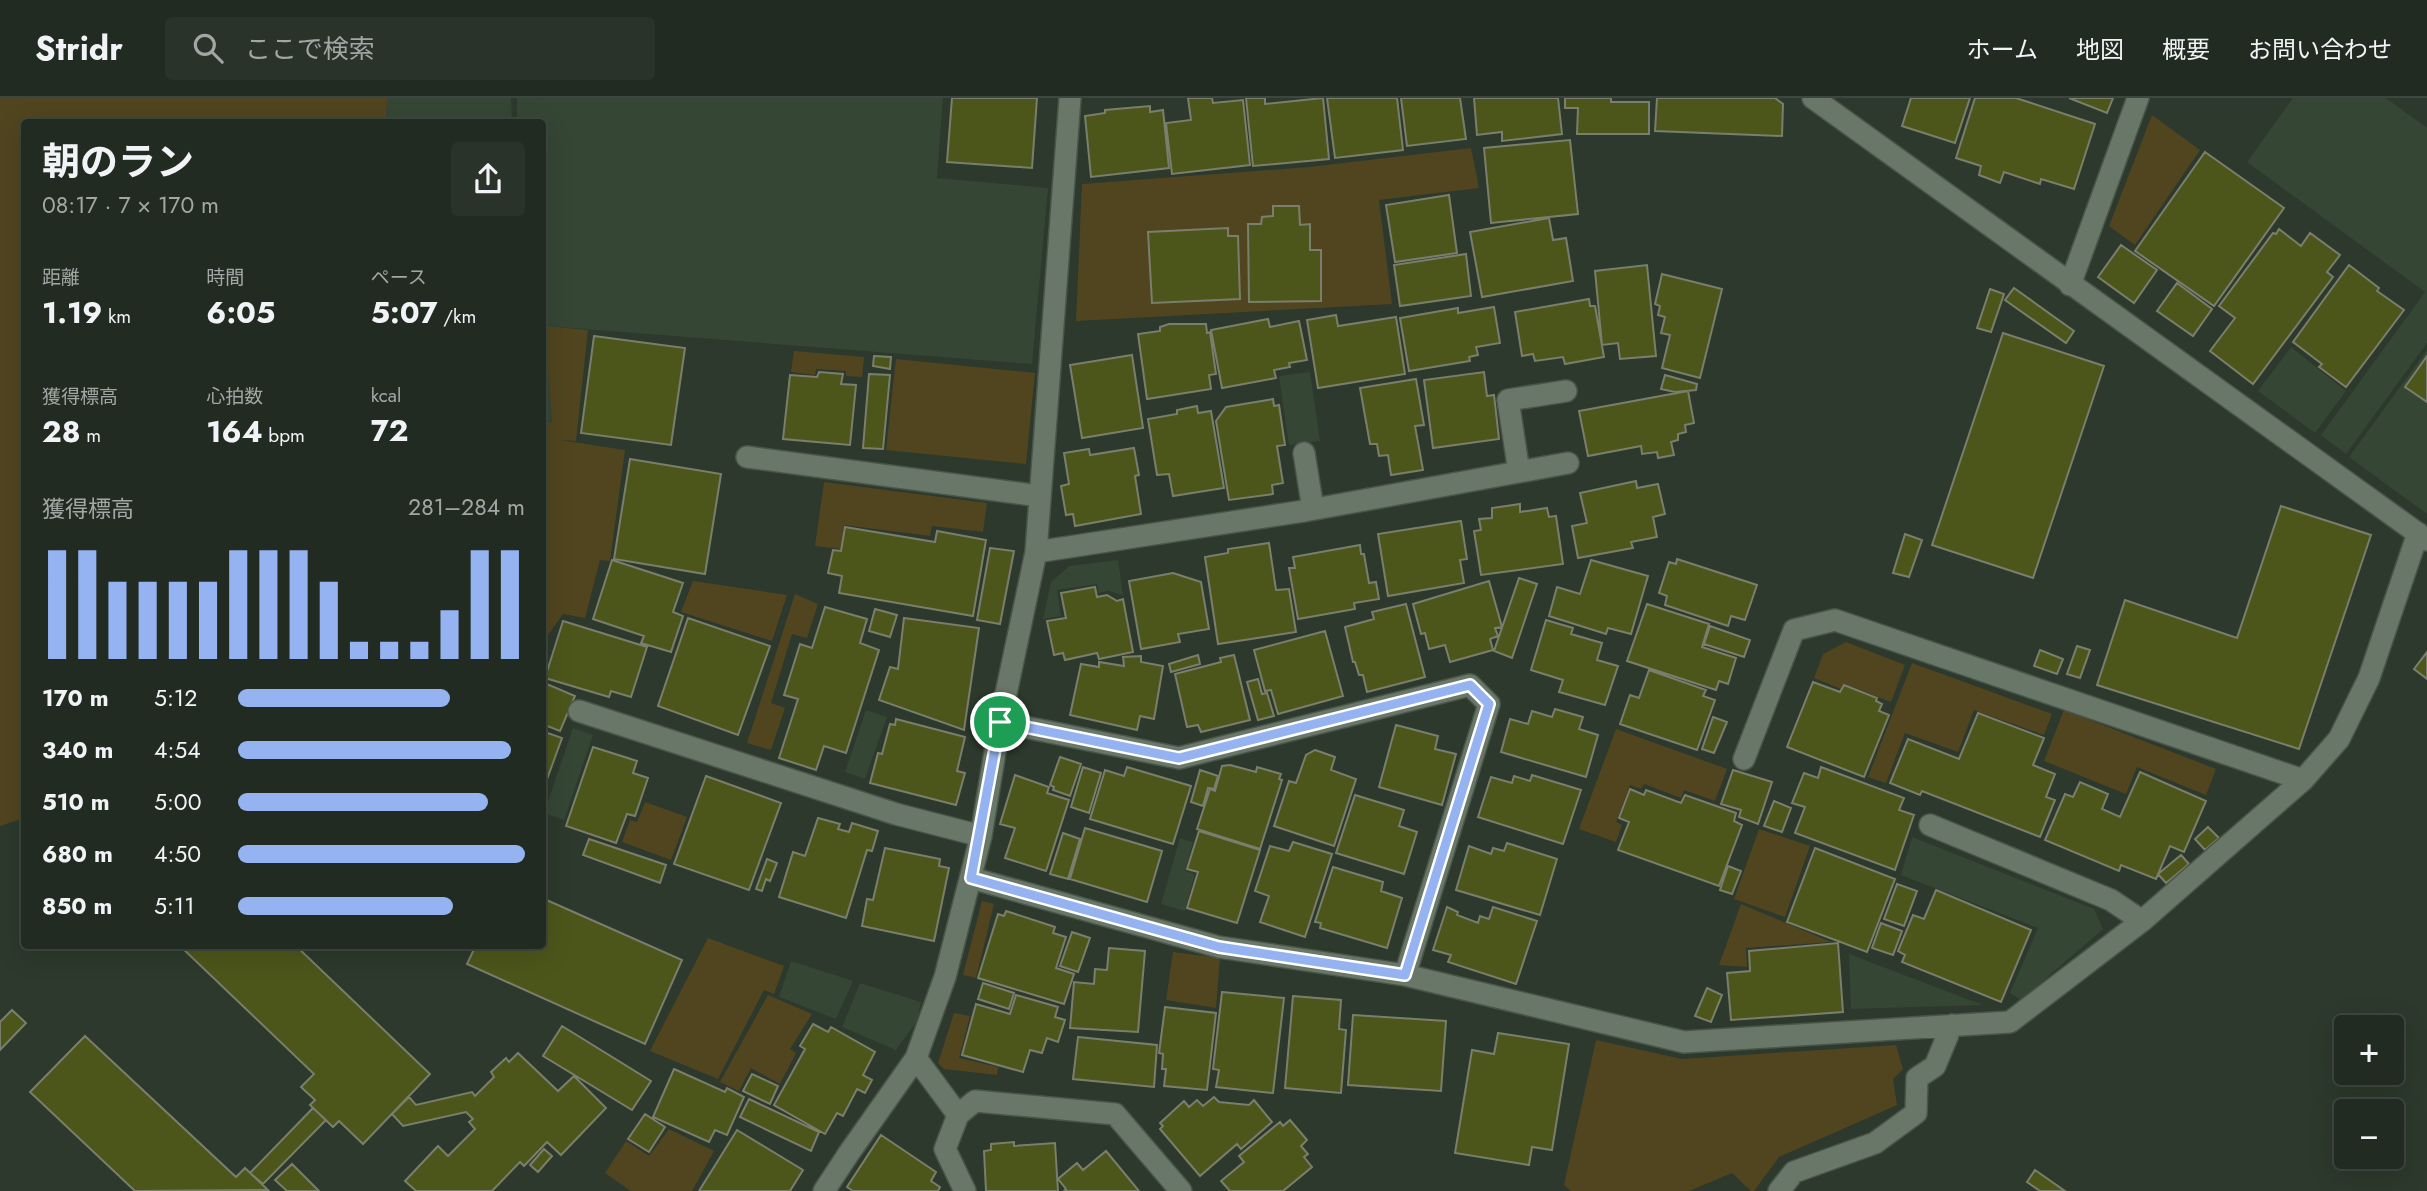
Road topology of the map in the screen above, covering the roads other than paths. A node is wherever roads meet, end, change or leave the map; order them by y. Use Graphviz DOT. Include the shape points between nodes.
graph roads {
  1 [pos="1070,98"];
  2 [pos="1813,98"];
  3 [pos="2138,98"];
  4 [pos="2070,285"];
  5 [pos="1566,391"];
  6 [pos="1304,453"];
  7 [pos="747,457"];
  8 [pos="1568,463"];
  9 [pos="1519,472"];
  10 [pos="1040,496"];
  11 [pos="1313,509"];
  12 [pos="2423,536"];
  13 [pos="1036,552"];
  14 [pos="579,711"];
  15 [pos="1000,722"];
  16 [pos="1744,760"];
  17 [pos="2303,780"];
  18 [pos="1930,825"];
  19 [pos="981,836"];
  20 [pos="971,878"];
  21 [pos="2142,921"];
  22 [pos="1405,975"];
  23 [pos="1952,1025"];
  24 [pos="916,1058"];
  25 [pos="958,1115"];
  26 [pos="824,1191"];
  27 [pos="965,1191"];
  28 [pos="1181,1191"];
  29 [pos="1779,1191"];
  1 -- 10 [label="street"];
  2 -- 4 [label="street"];
  3 -- 4 [label="street"];
  4 -- 12 [label="street"];
  5 -- 9 [label="street" via="1508,400"];
  6 -- 11 [label="street"];
  7 -- 10 [label="street"];
  8 -- 9 [label="street"];
  9 -- 11 [label="street"];
  10 -- 13 [label="street"];
  11 -- 13 [label="street"];
  12 -- 17 [label="street" via="2369,678 2339,739"];
  13 -- 15 [label="street"];
  14 -- 19 [label="street" via="896,814"];
  15 -- 19 [label="street"];
  15 -- 22 [label="street" via="1179,758 1470,685 1489,704"];
  16 -- 17 [label="street" via="1794,630 1835,620"];
  17 -- 21 [label="street"];
  18 -- 21 [label="street" via="2111,900"];
  19 -- 20 [label="street"];
  20 -- 22 [label="street" via="1219,947"];
  20 -- 24 [label="street" via="945,977"];
  21 -- 23 [label="street" via="2010,1022"];
  22 -- 23 [label="street" via="1684,1042"];
  23 -- 29 [label="street" via="1935,1066 1917,1078 1916,1113 1875,1143 1794,1172"];
  24 -- 25 [label="street"];
  24 -- 26 [label="street"];
  25 -- 27 [label="street" via="945,1149"];
  25 -- 28 [label="street" via="975,1101 1115,1114"];
}
